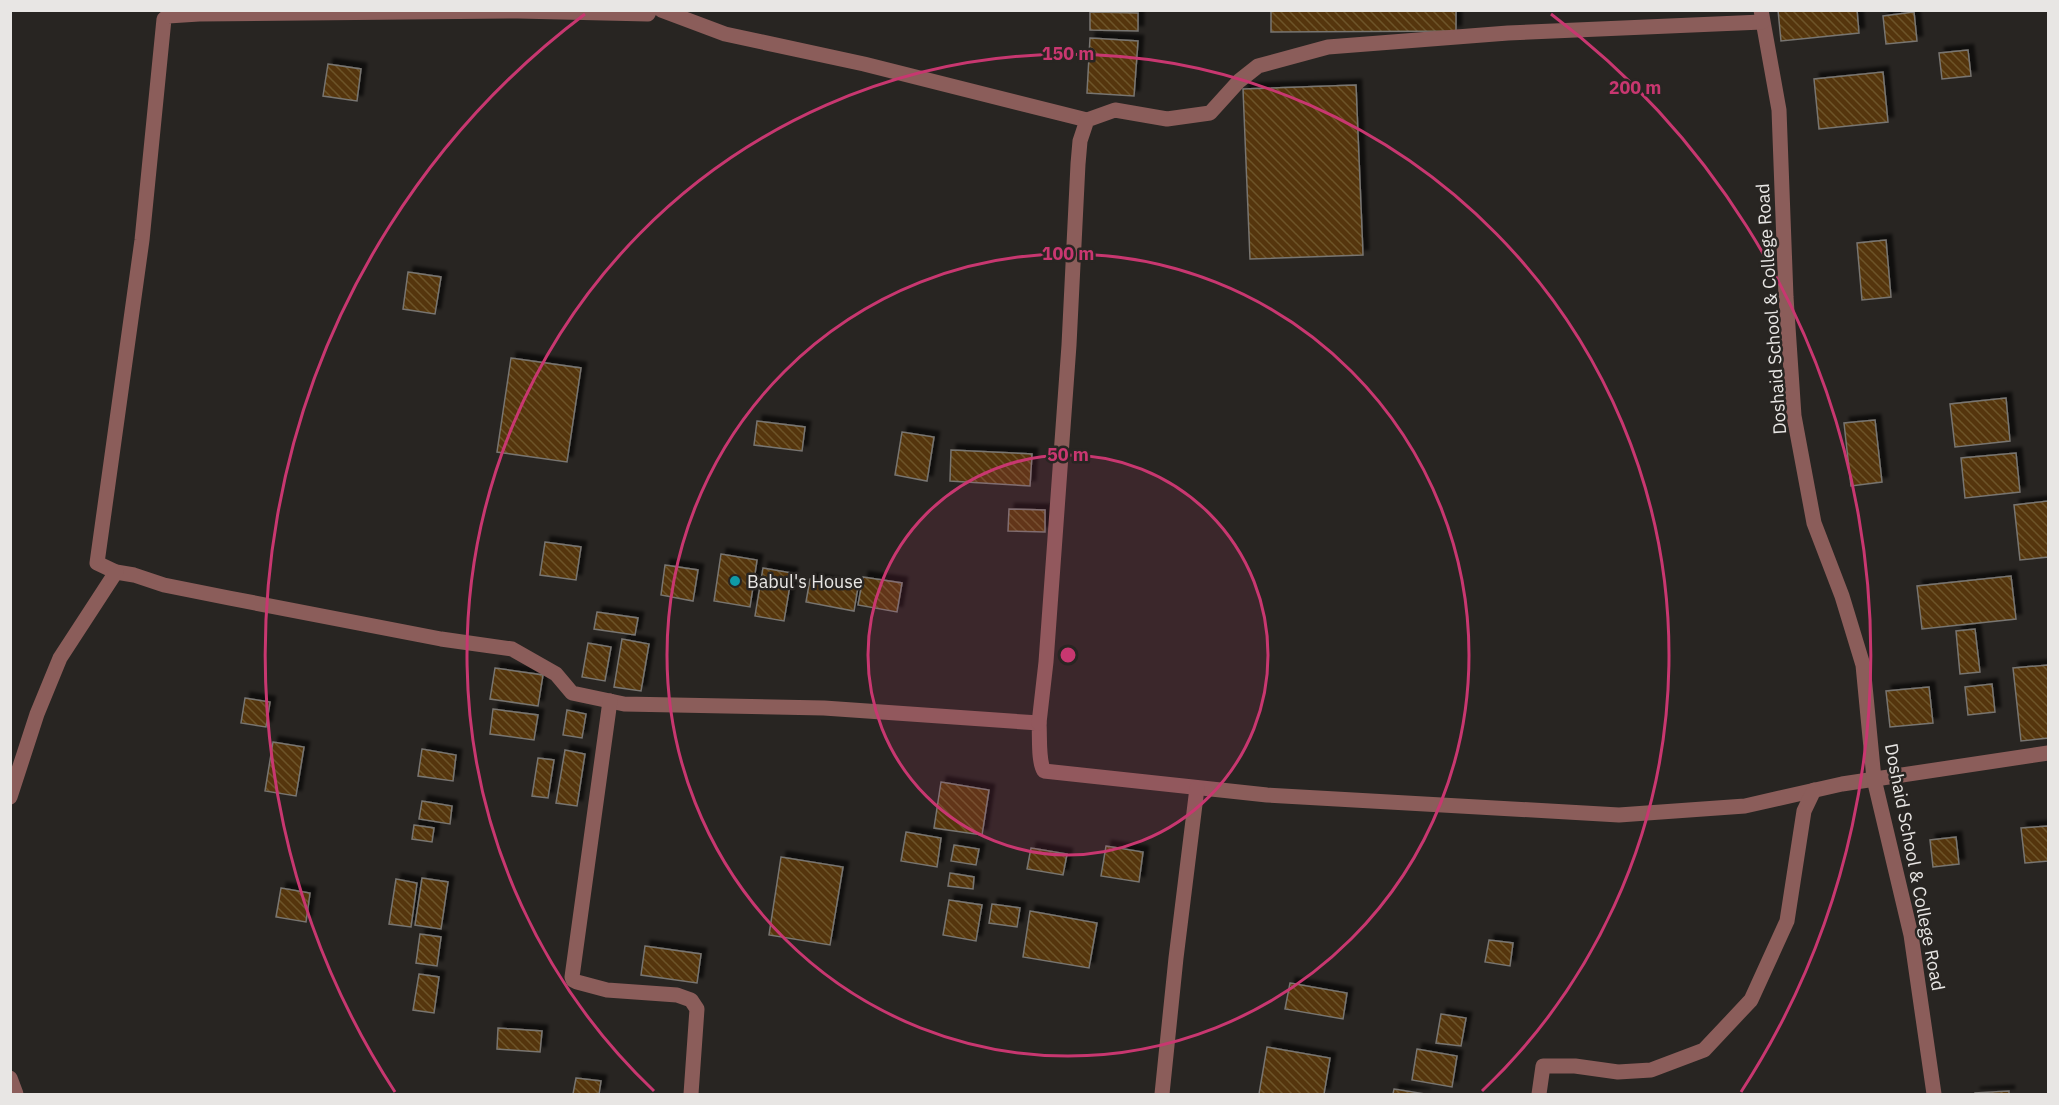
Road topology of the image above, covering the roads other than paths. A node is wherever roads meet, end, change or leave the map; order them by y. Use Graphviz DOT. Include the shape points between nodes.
graph roads {
  1 [pos="650,10"];
  2 [pos="661,10"];
  3 [pos="1761,16"];
  4 [pos="1087,120"];
  5 [pos="116,572"];
  6 [pos="610,701"];
  7 [pos="1039,723"];
  8 [pos="2049,753"];
  9 [pos="1874,779"];
  10 [pos="1197,788"];
  11 [pos="1814,790"];
  12 [pos="10,797"];
  13 [pos="10,1078"];
  14 [pos="16,1095"];
  15 [pos="691,1095"];
  16 [pos="1162,1095"];
  17 [pos="1539,1095"];
  18 [pos="1934,1095"];
  1 -- 5 [label="street" via="648,14 625,15 518,11 199,14 164,19 142,240 96,563"];
  2 -- 4 [label="street" via="725,34"];
  3 -- 4 [label="street" via="1328,47 1258,66 1210,113 1167,120 1116,110"];
  3 -- 9 [label="street, Doshaid School & College Road" via="1779,111 1794,416 1814,523 1863,665"];
  4 -- 7 [label="street" via="1078,164 1069,345"];
  5 -- 6 [label="street" via="262,605 441,639 512,648 556,674 572,693"];
  5 -- 12 [label="street" via="60,658"];
  6 -- 7 [label="street" via="824,708"];
  6 -- 15 [label="street" via="572,977 607,990 676,995 691,1000 697,1010"];
  7 -- 10 [label="street" via="1040,764 1044,771"];
  8 -- 9 [label="street"];
  9 -- 11 [label="street"];
  9 -- 18 [label="street, Doshaid School & College Road" via="1911,935"];
  10 -- 11 [label="street" via="1619,815 1745,806"];
  10 -- 16 [label="street"];
  11 -- 17 [label="street" via="1804,811 1787,921 1751,1000 1704,1050 1651,1070 1618,1072 1544,1066"];
  13 -- 14 [label="street"];
}
